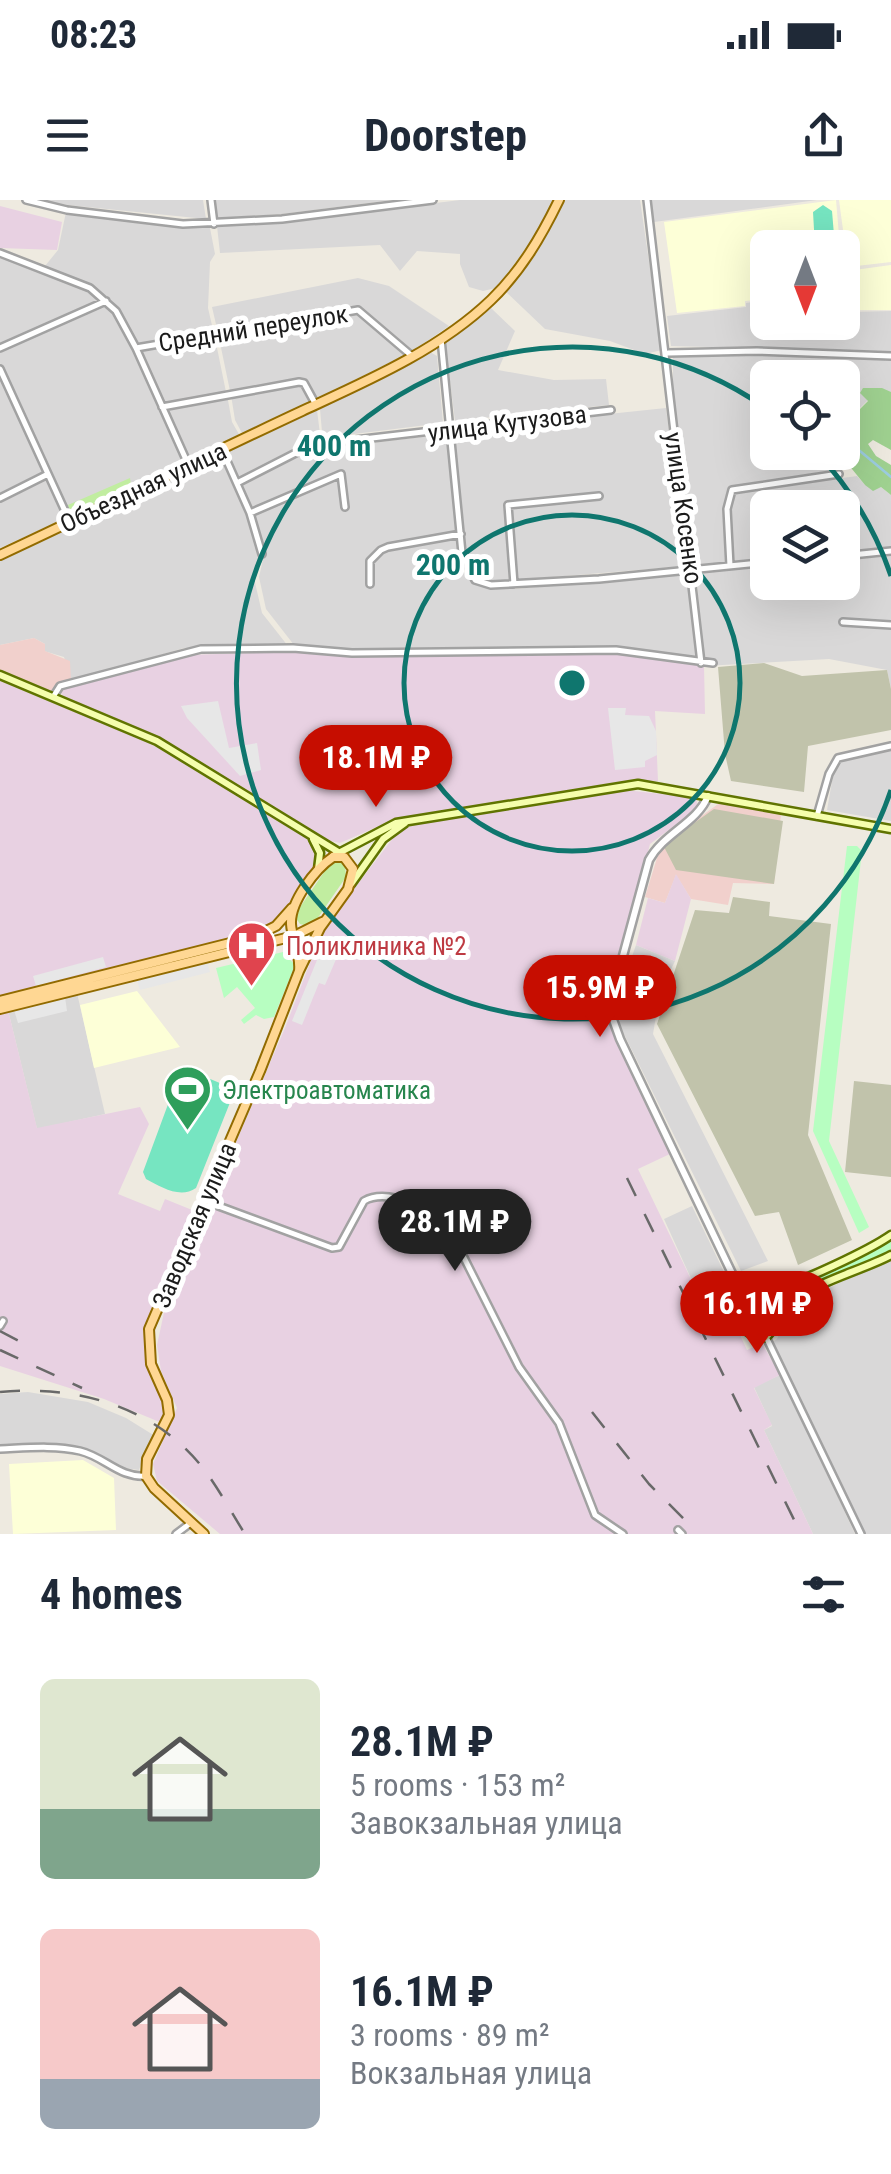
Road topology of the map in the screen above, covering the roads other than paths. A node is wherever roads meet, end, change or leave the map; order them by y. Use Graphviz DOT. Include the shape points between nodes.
graph roads {
  1 [pos="26,200"];
  2 [pos="212,200"];
  3 [pos="433,200"];
  4 [pos="559,200"];
  5 [pos="648,200"];
  6 [pos="414,201"];
  7 [pos="214,224"];
  8 [pos="0,253"];
  9 [pos="106,301"];
  10 [pos="441,340"];
  11 [pos="0,348"];
  12 [pos="136,348"];
  13 [pos="668,352"];
  14 [pos="412,356"];
  15 [pos="891,356"];
  16 [pos="0,368"];
  17 [pos="316,404"];
  18 [pos="162,407"];
  19 [pos="611,410"];
  20 [pos="450,428"];
  21 [pos="222,450"];
  22 [pos="189,466"];
  23 [pos="48,474"];
  24 [pos="840,474"];
  25 [pos="237,484"];
  26 [pos="599,496"];
  27 [pos="0,498"];
  28 [pos="345,507"];
  29 [pos="250,514"];
  30 [pos="70,522"];
  31 [pos="461,534"];
  32 [pos="891,552"];
  33 [pos="0,554"];
  34 [pos="262,554"];
  35 [pos="860,555"];
  36 [pos="750,564"];
  37 [pos="730,566"];
  38 [pos="692,569"];
  39 [pos="370,584"];
  40 [pos="514,584"];
  41 [pos="843,622"];
  42 [pos="891,625"];
  43 [pos="701,663"];
  44 [pos="713,663"];
  45 [pos="0,675"];
  46 [pos="53,697"];
  47 [pos="891,746"];
  48 [pos="708,796"];
  49 [pos="817,816"];
  50 [pos="411,821"];
  51 [pos="891,829"];
  52 [pos="310,834"];
  53 [pos="323,842"];
  54 [pos="355,842"];
  55 [pos="336,855"];
  56 [pos="318,872"];
  57 [pos="348,889"];
  58 [pos="298,901"];
  59 [pos="292,914"];
  60 [pos="329,915"];
  61 [pos="312,929"];
  62 [pos="294,936"];
  63 [pos="281,939"];
  64 [pos="299,951"];
  65 [pos="299,971"];
  66 [pos="0,1001"];
  67 [pos="0,1010"];
  68 [pos="205,1200"];
  69 [pos="891,1234"];
  70 [pos="891,1255"];
  71 [pos="738,1286"];
  72 [pos="766,1338"];
  73 [pos="0,1449"];
  74 [pos="146,1476"];
  75 [pos="192,1522"];
  76 [pos="176,1534"];
  77 [pos="204,1534"];
  78 [pos="623,1534"];
  79 [pos="861,1534"];
  1 -- 7 [label="street" via="153,222"];
  2 -- 7 [label="street"];
  3 -- 6 [label="street"];
  4 -- 10 [label="main road, Объездная улица" via="514,276"];
  5 -- 13 [label="street, улица Косенко"];
  6 -- 7 [label="street"];
  8 -- 9 [label="street" via="90,288"];
  9 -- 11 [label="street"];
  9 -- 12 [label="street"];
  10 -- 14 [label="main road, Объездная улица"];
  10 -- 20 [label="street"];
  12 -- 14 [label="street, Средний переулок" via="358,310"];
  12 -- 18 [label="street"];
  13 -- 15 [label="street"];
  13 -- 38 [label="street, улица Косенко"];
  14 -- 17 [label="main road, Объездная улица"];
  16 -- 23 [label="street"];
  17 -- 18 [label="street" via="298,382"];
  17 -- 21 [label="main road, Объездная улица"];
  18 -- 22 [label="street"];
  19 -- 20 [label="street, улица Кутузова"];
  20 -- 25 [label="street, улица Кутузова" via="338,442 324,438"];
  20 -- 31 [label="street"];
  21 -- 22 [label="main road, Объездная улица"];
  21 -- 25 [label="street"];
  22 -- 30 [label="main road, Объездная улица"];
  23 -- 27 [label="street"];
  23 -- 30 [label="street"];
  24 -- 37 [label="street" via="732,490"];
  25 -- 29 [label="street"];
  26 -- 40 [label="street" via="508,505"];
  28 -- 29 [label="street" via="341,474"];
  29 -- 34 [label="street"];
  30 -- 33 [label="main road, Объездная улица"];
  31 -- 39 [label="street" via="388,548 370,561"];
  31 -- 40 [label="street" via="475,580"];
  32 -- 35 [label="street"];
  36 -- 37 [label="street"];
  37 -- 38 [label="street"];
  38 -- 40 [label="street"];
  38 -- 43 [label="street, улица Косенко"];
  41 -- 42 [label="street"];
  43 -- 44 [label="street"];
  43 -- 46 [label="street" via="616,650 185,650 60,686"];
  45 -- 46 [label="main road"];
  46 -- 52 [label="main road" via="157,741"];
  47 -- 49 [label="street" via="838,758"];
  48 -- 49 [label="main road"];
  48 -- 50 [label="main road" via="638,784"];
  48 -- 71 [label="street" via="649,860 611,1014"];
  49 -- 51 [label="main road"];
  50 -- 54 [label="main road"];
  50 -- 57 [label="main road" via="383,839"];
  52 -- 53 [label="main road"];
  52 -- 56 [label="main road" via="320,852"];
  53 -- 54 [label="main road"];
  53 -- 55 [label="main road"];
  54 -- 55 [label="main road"];
  55 -- 56 [label="main road"];
  55 -- 57 [label="main road" via="353,869"];
  56 -- 58 [label="main road"];
  57 -- 60 [label="main road"];
  58 -- 59 [label="main road"];
  58 -- 66 [label="main road" via="266,932"];
  59 -- 61 [label="main road" via="298,926"];
  59 -- 62 [label="main road"];
  60 -- 61 [label="main road"];
  60 -- 65 [label="main road, Заводская улица"];
  61 -- 62 [label="main road"];
  62 -- 63 [label="main road"];
  62 -- 64 [label="main road"];
  63 -- 64 [label="main road"];
  63 -- 67 [label="main road"];
  64 -- 65 [label="main road"];
  65 -- 68 [label="main road, Заводская улица"];
  68 -- 74 [label="main road, Заводская улица" via="150,1330 151,1364 168,1415"];
  68 -- 78 [label="street" via="332,1248 371,1197 402,1200 443,1216 519,1367 559,1423 594,1515"];
  69 -- 71 [label="main road" via="793,1282"];
  70 -- 72 [label="main road" via="800,1296"];
  71 -- 72 [label="main road" via="732,1299 746,1332"];
  72 -- 79 [label="street"];
  73 -- 74 [label="street" via="83,1452 122,1474"];
  74 -- 75 [label="main road"];
  75 -- 76 [label="street"];
  75 -- 77 [label="main road"];
}
